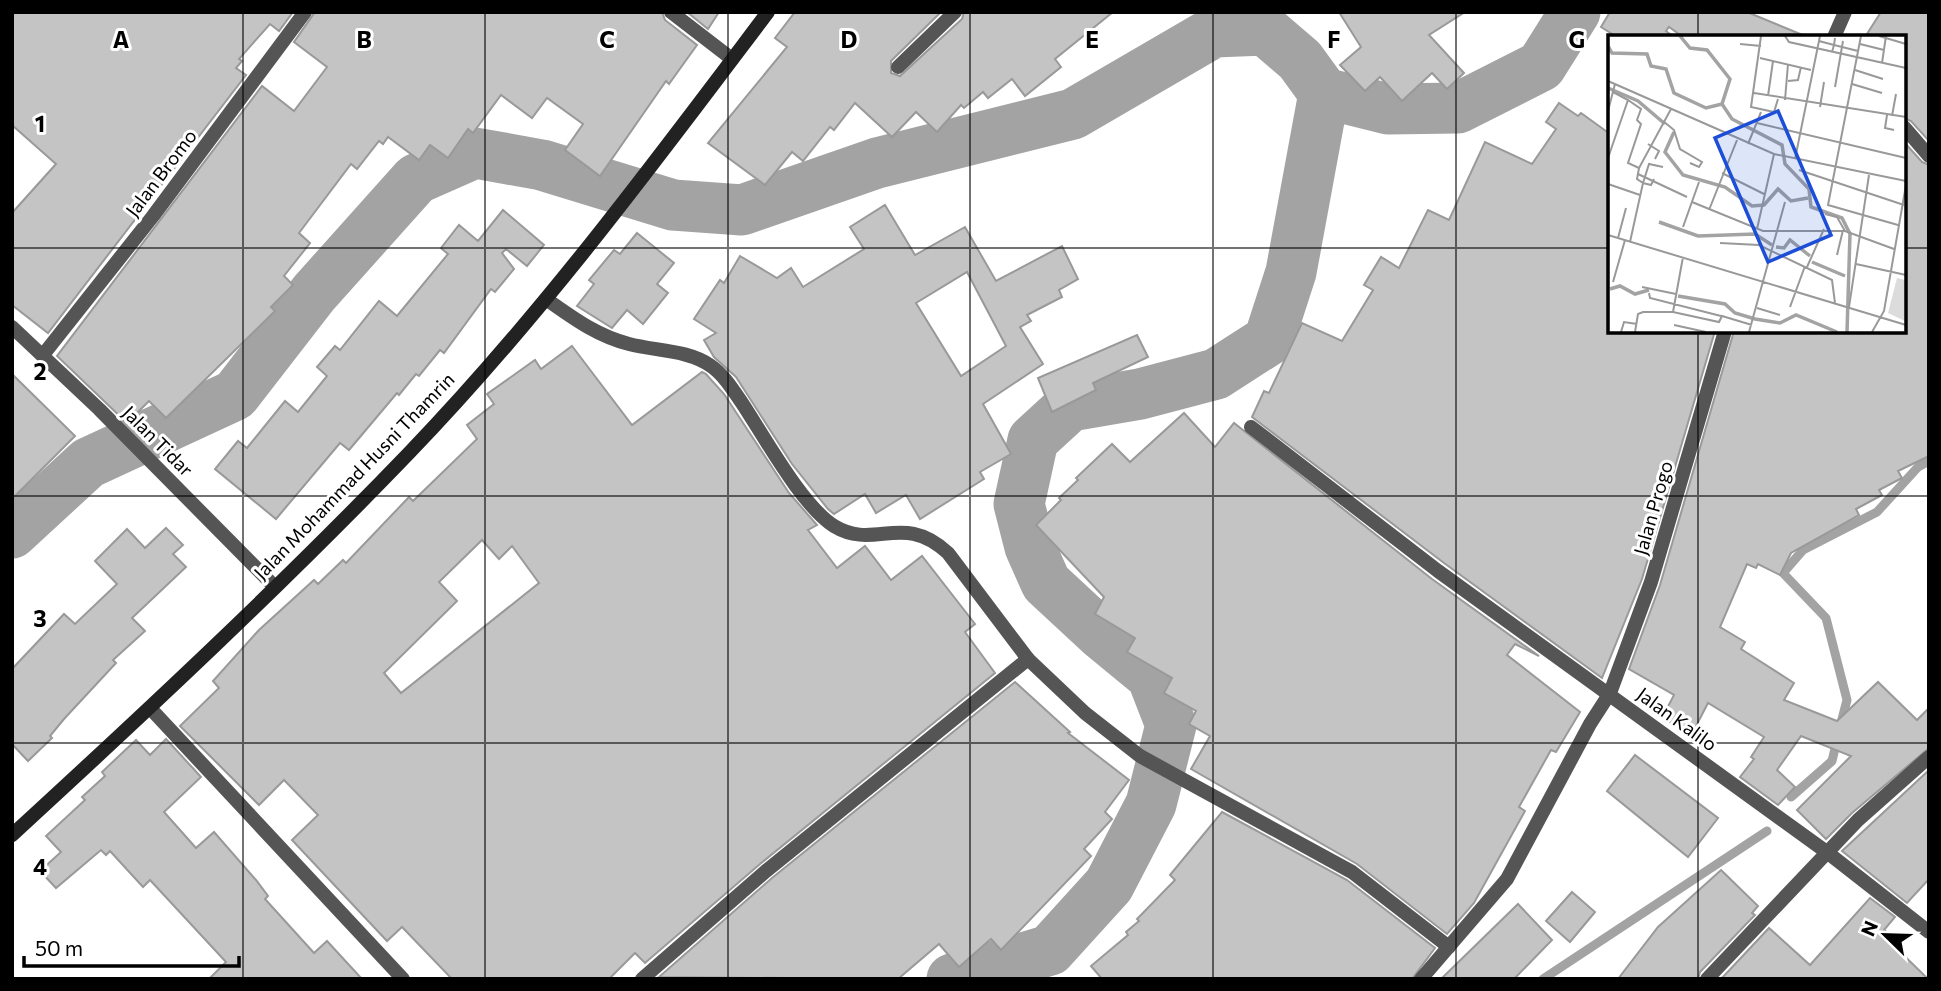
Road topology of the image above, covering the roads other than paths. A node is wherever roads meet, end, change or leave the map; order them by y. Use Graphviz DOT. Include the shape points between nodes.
graph roads {
  1 [pos="305,12"];
  2 [pos="671,12"];
  3 [pos="768,12"];
  4 [pos="955,12"];
  5 [pos="1845,12"];
  6 [pos="1835,35"];
  7 [pos="733,59"];
  8 [pos="898,67"];
  9 [pos="1906,129"];
  10 [pos="1929,156"];
  11 [pos="546,299"];
  12 [pos="12,327"];
  13 [pos="1725,332"];
  14 [pos="43,355"];
  15 [pos="1251,427"];
  16 [pos="274,586"];
  17 [pos="1028,659"];
  18 [pos="1610,693"];
  19 [pos="150,708"];
  20 [pos="1929,757"];
  21 [pos="12,835"];
  22 [pos="1828,853"];
  23 [pos="1929,932"];
  24 [pos="1449,947"];
  25 [pos="403,979"];
  26 [pos="642,979"];
  27 [pos="1421,979"];
  28 [pos="1707,979"];
  1 -- 14 [label="street, Jalan Bromo"];
  2 -- 7 [label="street"];
  3 -- 7 [label="street, Jalan Mohammad Husni Thamrin"];
  4 -- 8 [label="street"];
  5 -- 6 [label="street"];
  7 -- 11 [label="street, Jalan Mohammad Husni Thamrin"];
  9 -- 10 [label="street"];
  11 -- 16 [label="street, Jalan Mohammad Husni Thamrin" via="410,452"];
  11 -- 17 [label="street" via="596,333 630,345 687,355 712,366 804,496 826,519 856,534 913,532 934,541"];
  12 -- 14 [label="street, Jalan Tidar"];
  13 -- 18 [label="street, Jalan Progo" via="1651,582"];
  14 -- 16 [label="street, Jalan Tidar"];
  15 -- 18 [label="street" via="1438,571"];
  16 -- 19 [label="street, Jalan Mohammad Husni Thamrin"];
  17 -- 24 [label="street" via="1065,697 1140,756 1352,872"];
  17 -- 26 [label="street" via="766,871"];
  18 -- 22 [label="street, Jalan Kalilo"];
  18 -- 24 [label="street, Jalan Kalilo" via="1507,879"];
  19 -- 21 [label="street, Jalan Mohammad Husni Thamrin"];
  19 -- 25 [label="street"];
  20 -- 22 [label="street"];
  22 -- 23 [label="street, Jalan Kalilo"];
  22 -- 28 [label="street"];
  24 -- 27 [label="street, Jalan Kalilo"];
}
